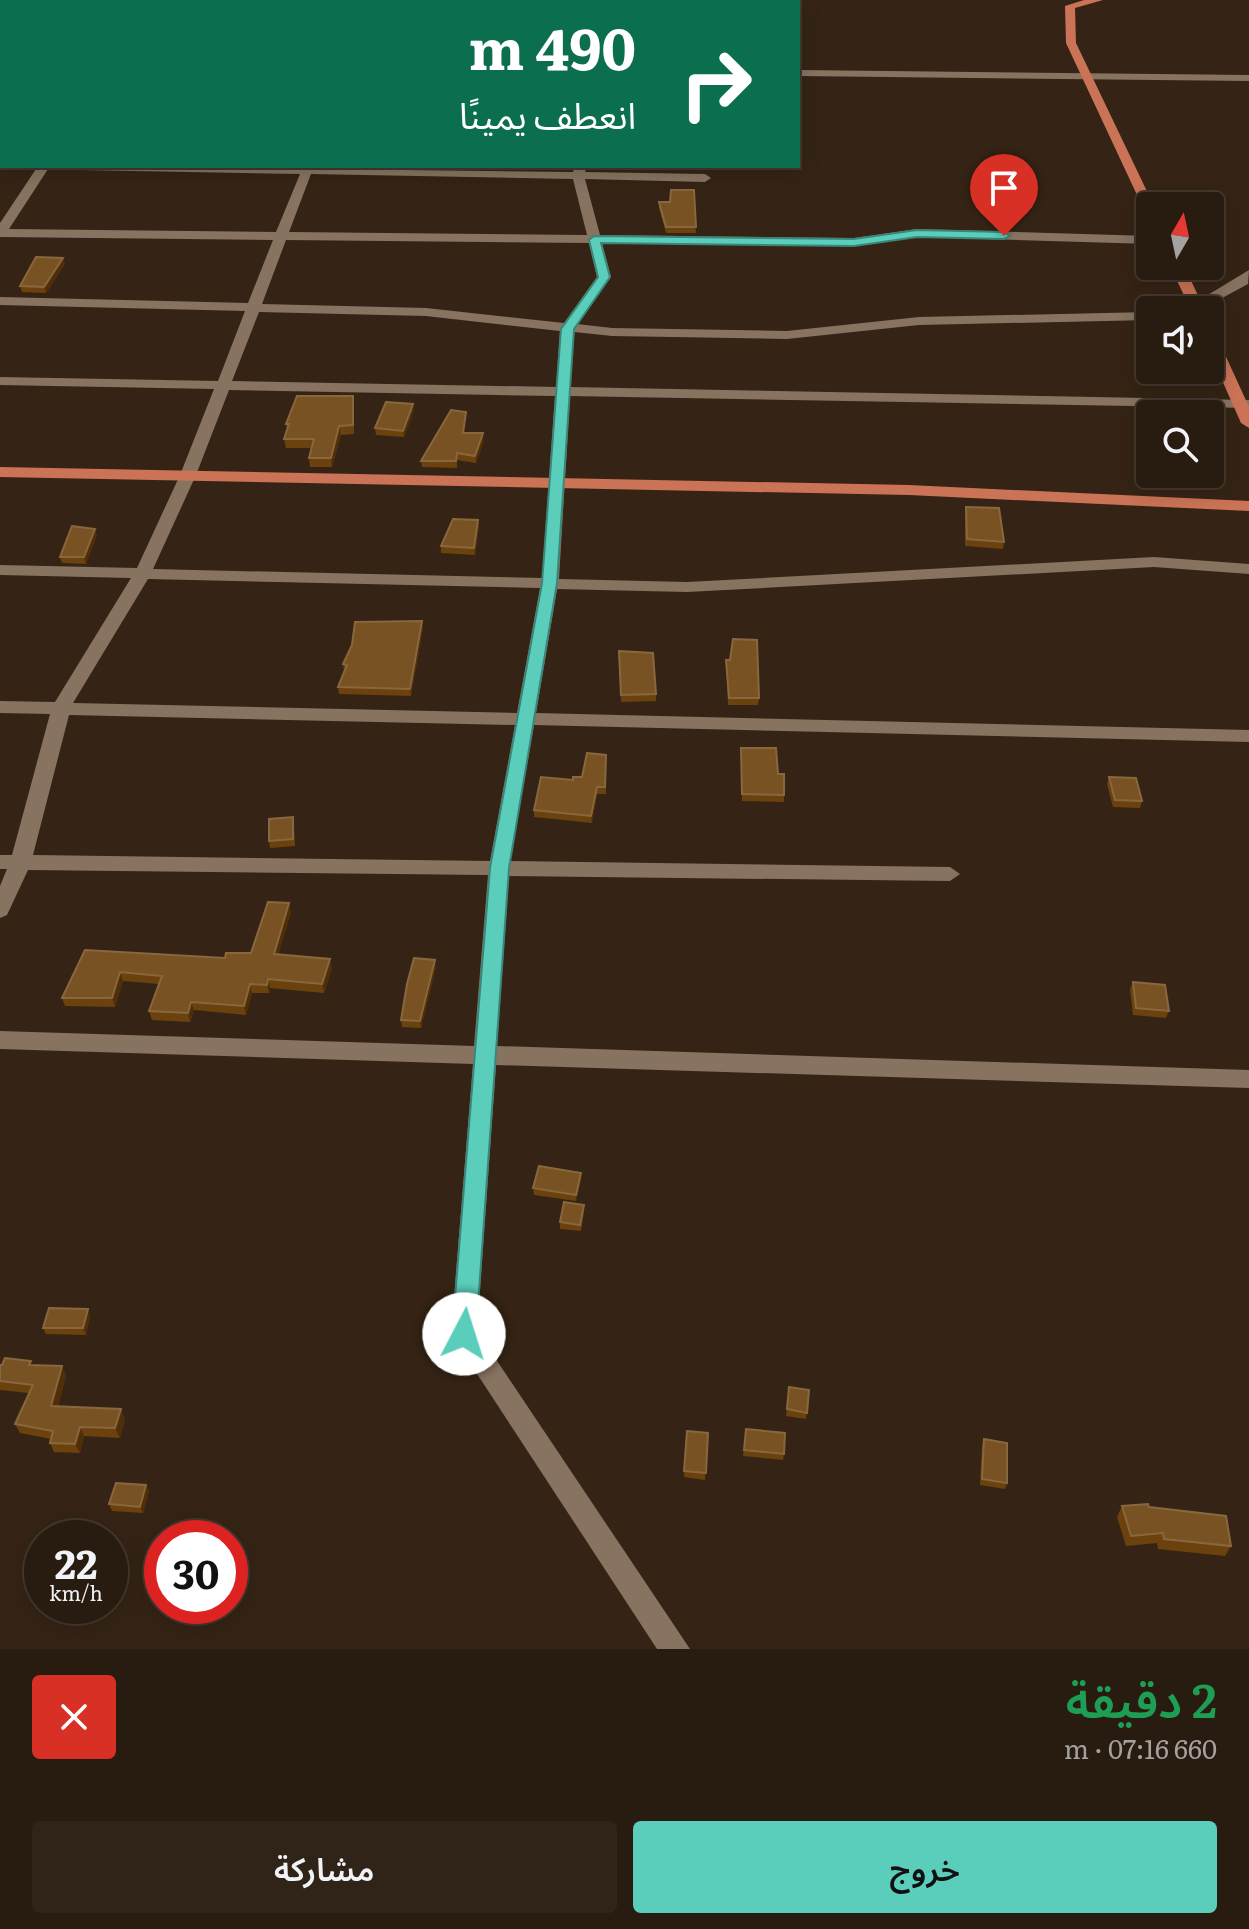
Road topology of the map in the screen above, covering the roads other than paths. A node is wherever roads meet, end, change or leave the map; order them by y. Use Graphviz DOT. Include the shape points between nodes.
graph roads {
  1 [pos="1098,0"];
  2 [pos="800,73"];
  3 [pos="1086,77"];
  4 [pos="1249,78"];
  5 [pos="43,168"];
  6 [pos="194,168"];
  7 [pos="307,170"];
  8 [pos="580,171"];
  9 [pos="705,178"];
  10 [pos="1141,192"];
  11 [pos="0,233"];
  12 [pos="282,236"];
  13 [pos="594,240"];
  14 [pos="1136,240"];
  15 [pos="1249,274"];
  16 [pos="1215,296"];
  17 [pos="0,301"];
  18 [pos="255,308"];
  19 [pos="1136,316"];
  20 [pos="567,329"];
  21 [pos="1224,364"];
  22 [pos="0,381"];
  23 [pos="225,385"];
  24 [pos="563,391"];
  25 [pos="1245,404"];
  26 [pos="1249,423"];
  27 [pos="0,472"];
  28 [pos="188,475"];
  29 [pos="556,483"];
  30 [pos="1249,506"];
  31 [pos="1249,569"];
  32 [pos="0,570"];
  33 [pos="143,573"];
  34 [pos="550,583"];
  35 [pos="0,707"];
  36 [pos="61,708"];
  37 [pos="524,719"];
  38 [pos="1249,736"];
  39 [pos="10,861"];
  40 [pos="499,868"];
  41 [pos="950,874"];
  42 [pos="0,910"];
  43 [pos="0,1040"];
  44 [pos="487,1055"];
  45 [pos="1249,1079"];
  46 [pos="675,1649"];
  1 -- 3 [label="main road" via="1070,6 1071,43"];
  2 -- 3 [label="street"];
  3 -- 4 [label="street"];
  3 -- 10 [label="main road"];
  5 -- 11 [label="street"];
  6 -- 7 [label="street"];
  7 -- 8 [label="street"];
  7 -- 12 [label="street"];
  8 -- 9 [label="street"];
  8 -- 13 [label="street"];
  11 -- 12 [label="street"];
  12 -- 13 [label="street"];
  12 -- 18 [label="street"];
  13 -- 14 [label="street" via="854,242 917,233"];
  13 -- 20 [label="street" via="604,277"];
  15 -- 16 [label="street"];
  17 -- 18 [label="street"];
  18 -- 20 [label="street" via="426,312"];
  18 -- 23 [label="street"];
  19 -- 20 [label="street" via="919,321 787,335"];
  20 -- 24 [label="street"];
  21 -- 25 [label="main road"];
  22 -- 23 [label="street"];
  23 -- 24 [label="street"];
  23 -- 28 [label="street"];
  24 -- 25 [label="street"];
  24 -- 29 [label="street"];
  25 -- 26 [label="main road"];
  27 -- 28 [label="main road"];
  28 -- 29 [label="main road"];
  28 -- 33 [label="street"];
  29 -- 30 [label="main road" via="909,490"];
  29 -- 34 [label="street"];
  31 -- 34 [label="street" via="1154,562 687,587"];
  32 -- 33 [label="street"];
  33 -- 34 [label="street"];
  33 -- 36 [label="street"];
  34 -- 37 [label="street"];
  35 -- 36 [label="street"];
  36 -- 37 [label="street"];
  36 -- 39 [label="street"];
  37 -- 38 [label="street"];
  37 -- 40 [label="street"];
  39 -- 40 [label="street"];
  39 -- 42 [label="street"];
  40 -- 41 [label="street"];
  40 -- 44 [label="street"];
  43 -- 44 [label="street"];
  44 -- 45 [label="street"];
  44 -- 46 [label="street" via="464,1334"];
}
